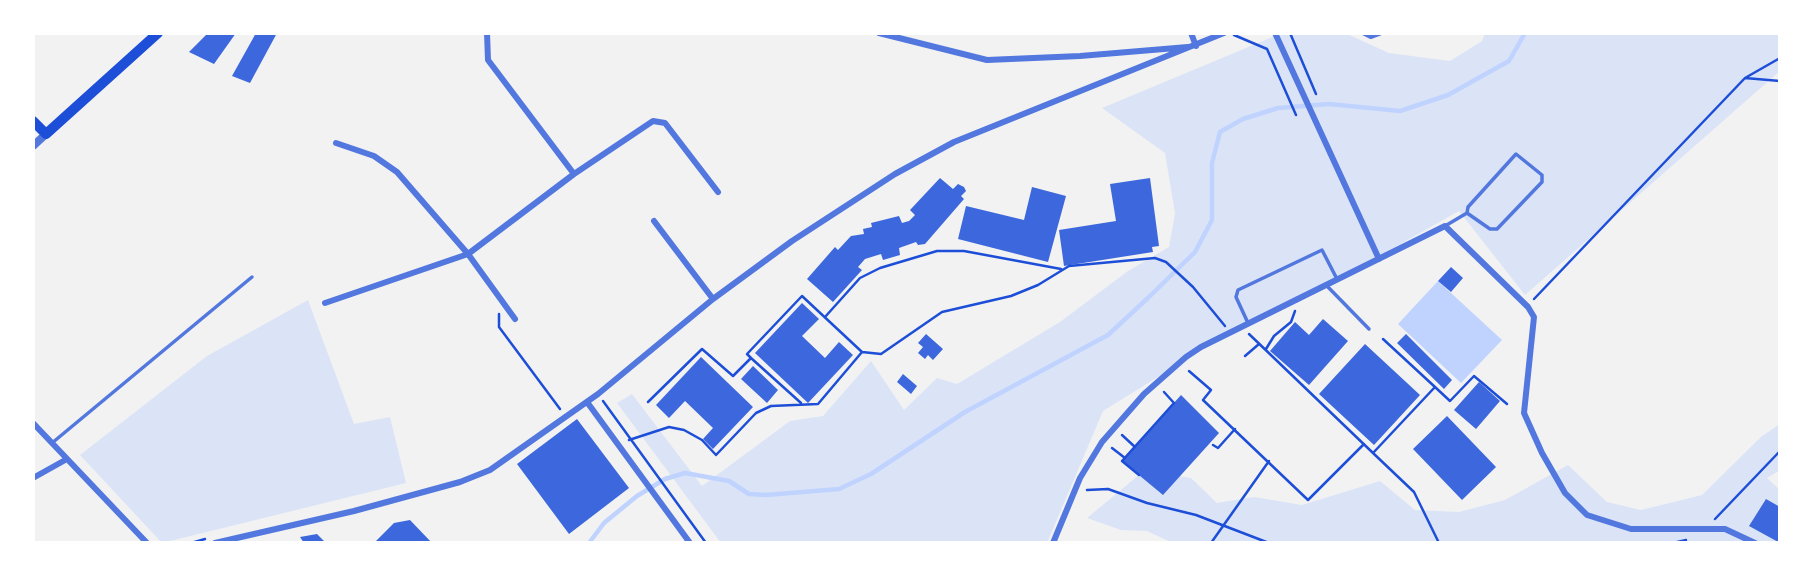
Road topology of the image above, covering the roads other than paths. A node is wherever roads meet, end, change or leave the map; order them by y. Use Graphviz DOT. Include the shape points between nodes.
graph roads {
  1 [pos="158,33"];
  2 [pos="487,33"];
  3 [pos="879,33"];
  4 [pos="1191,33"];
  5 [pos="1224,33"];
  6 [pos="1275,33"];
  7 [pos="1364,33"];
  8 [pos="1379,33"];
  9 [pos="1196,46"];
  10 [pos="33,121"];
  11 [pos="46,134"];
  12 [pos="336,143"];
  13 [pos="33,146"];
  14 [pos="574,174"];
  15 [pos="718,192"];
  16 [pos="1467,213"];
  17 [pos="654,221"];
  18 [pos="1445,226"];
  19 [pos="468,254"];
  20 [pos="1379,259"];
  21 [pos="252,277"];
  22 [pos="1337,279"];
  23 [pos="1326,285"];
  24 [pos="713,299"];
  25 [pos="325,303"];
  26 [pos="515,319"];
  27 [pos="1248,323"];
  28 [pos="1369,329"];
  29 [pos="587,402"];
  30 [pos="33,423"];
  31 [pos="52,443"];
  32 [pos="67,459"];
  33 [pos="33,478"];
  34 [pos="147,543"];
  35 [pos="215,543"];
  36 [pos="690,543"];
  37 [pos="1053,543"];
  38 [pos="1755,543"];
  1 -- 11 [label="main road"];
  2 -- 14 [label="street" via="488,60"];
  3 -- 9 [label="street" via="987,60"];
  4 -- 9 [label="street"];
  5 -- 9 [label="street"];
  6 -- 20 [label="street"];
  7 -- 8 [label="street"];
  9 -- 24 [label="street" via="954,142 792,241"];
  10 -- 11 [label="main road"];
  11 -- 13 [label="street"];
  12 -- 19 [label="street" via="391,167"];
  14 -- 15 [label="street" via="659,120"];
  14 -- 19 [label="street"];
  16 -- 16 [label="lane" via="1497,229 1542,182 1542,175 1516,154"];
  16 -- 18 [label="lane"];
  17 -- 24 [label="street"];
  18 -- 20 [label="street"];
  18 -- 38 [label="street" via="1534,317 1524,413 1565,493 1587,515 1631,529 1725,529"];
  19 -- 25 [label="street"];
  19 -- 26 [label="street"];
  20 -- 22 [label="street"];
  21 -- 31 [label="lane"];
  22 -- 23 [label="street"];
  22 -- 27 [label="lane" via="1324,252 1318,250 1238,289 1236,297"];
  23 -- 27 [label="street"];
  23 -- 28 [label="lane"];
  24 -- 29 [label="street"];
  27 -- 37 [label="street" via="1201,347 1144,394 1091,460"];
  29 -- 35 [label="street" via="500,464 460,482"];
  29 -- 36 [label="street"];
  30 -- 31 [label="street"];
  31 -- 32 [label="street"];
  32 -- 33 [label="street"];
  32 -- 34 [label="street"];
}
